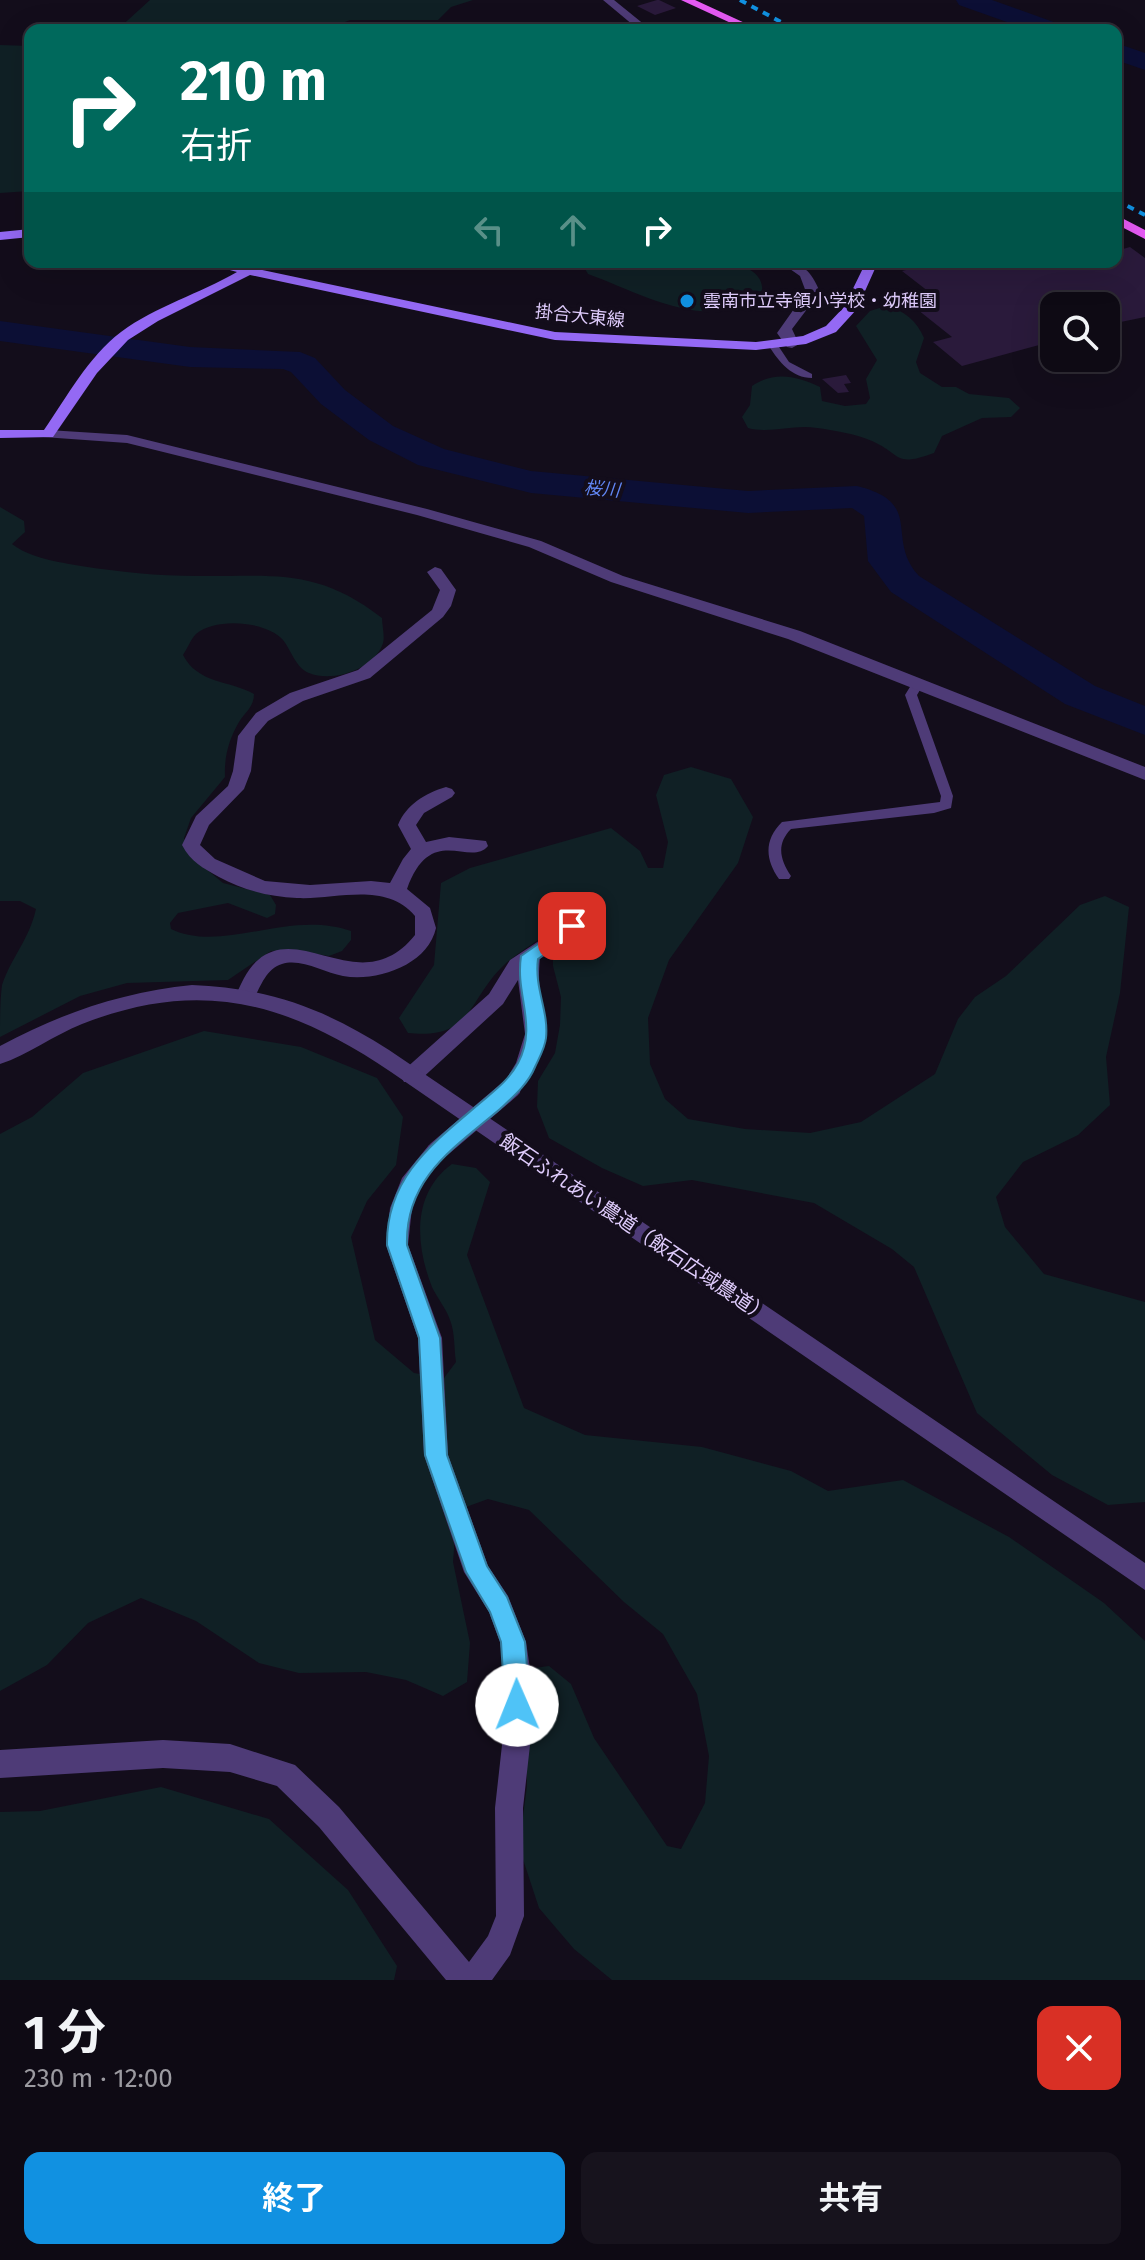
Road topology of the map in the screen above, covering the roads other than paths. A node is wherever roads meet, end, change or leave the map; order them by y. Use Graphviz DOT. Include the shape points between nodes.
graph roads {
  1 [pos="608,0"];
  2 [pos="686,0"];
  3 [pos="638,24"];
  4 [pos="741,24"];
  5 [pos="1122,222"];
  6 [pos="24,234"];
  7 [pos="1145,235"];
  8 [pos="0,236"];
  9 [pos="234,268"];
  10 [pos="796,268"];
  11 [pos="869,268"];
  12 [pos="248,271"];
  13 [pos="792,344"];
  14 [pos="774,346"];
  15 [pos="809,376"];
  16 [pos="0,434"];
  17 [pos="48,434"];
  18 [pos="435,572"];
  19 [pos="917,685"];
  20 [pos="1145,774"];
  21 [pos="446,793"];
  22 [pos="479,846"];
  23 [pos="421,850"];
  24 [pos="784,876"];
  25 [pos="397,891"];
  26 [pos="572,926"];
  27 [pos="530,956"];
  28 [pos="245,997"];
  29 [pos="0,1056"];
  30 [pos="411,1076"];
  31 [pos="1145,1578"];
  32 [pos="0,1764"];
  33 [pos="465,1980"];
  34 [pos="474,1980"];
  1 -- 3 [label="street"];
  2 -- 4 [label="main road"];
  5 -- 7 [label="main road"];
  6 -- 8 [label="main road"];
  9 -- 12 [label="main road, 掛合大東線"];
  10 -- 13 [label="street" via="806,274 813,292 785,329"];
  11 -- 13 [label="main road, 掛合大東線" via="843,318 819,336"];
  12 -- 14 [label="main road, 掛合大東線" via="555,336"];
  12 -- 17 [label="main road" via="219,290 170,308 111,350"];
  13 -- 14 [label="main road, 掛合大東線"];
  14 -- 15 [label="lane" via="785,364"];
  16 -- 17 [label="main road"];
  17 -- 19 [label="street" via="127,439 535,544 617,579 794,635"];
  18 -- 25 [label="street" via="448,590 441,610 375,668 360,678 295,696 259,719 244,739 235,790 201,821 192,837 194,853 204,861 254,886 308,892 370,887"];
  19 -- 20 [label="street"];
  19 -- 24 [label="lane" via="911,695 946,805 787,825 778,833 773,856"];
  21 -- 23 [label="street" via="411,814 407,825"];
  22 -- 23 [label="street" via="448,843"];
  23 -- 25 [label="street" via="409,861"];
  25 -- 28 [label="street" via="423,914 427,925 424,936 403,957 358,970 282,956 258,970"];
  26 -- 27 [label="street"];
  27 -- 30 [label="street" via="517,965 496,999"];
  27 -- 34 [label="street, bridge" via="527,978 537,1041 525,1069 413,1178 401,1208 397,1245 430,1338 436,1455 477,1572 499,1605 513,1642 518,1675 509,1808 510,1916 500,1945"];
  28 -- 29 [label="street, 飯石ふれあい農道（飯石広域農道）" via="170,993 118,1002 78,1015"];
  28 -- 30 [label="street, 飯石ふれあい農道（飯石広域農道）" via="310,1015"];
  30 -- 31 [label="street, 飯石ふれあい農道（飯石広域農道）"];
  32 -- 33 [label="street" via="163,1754 230,1758 285,1775 329,1817"];
}
